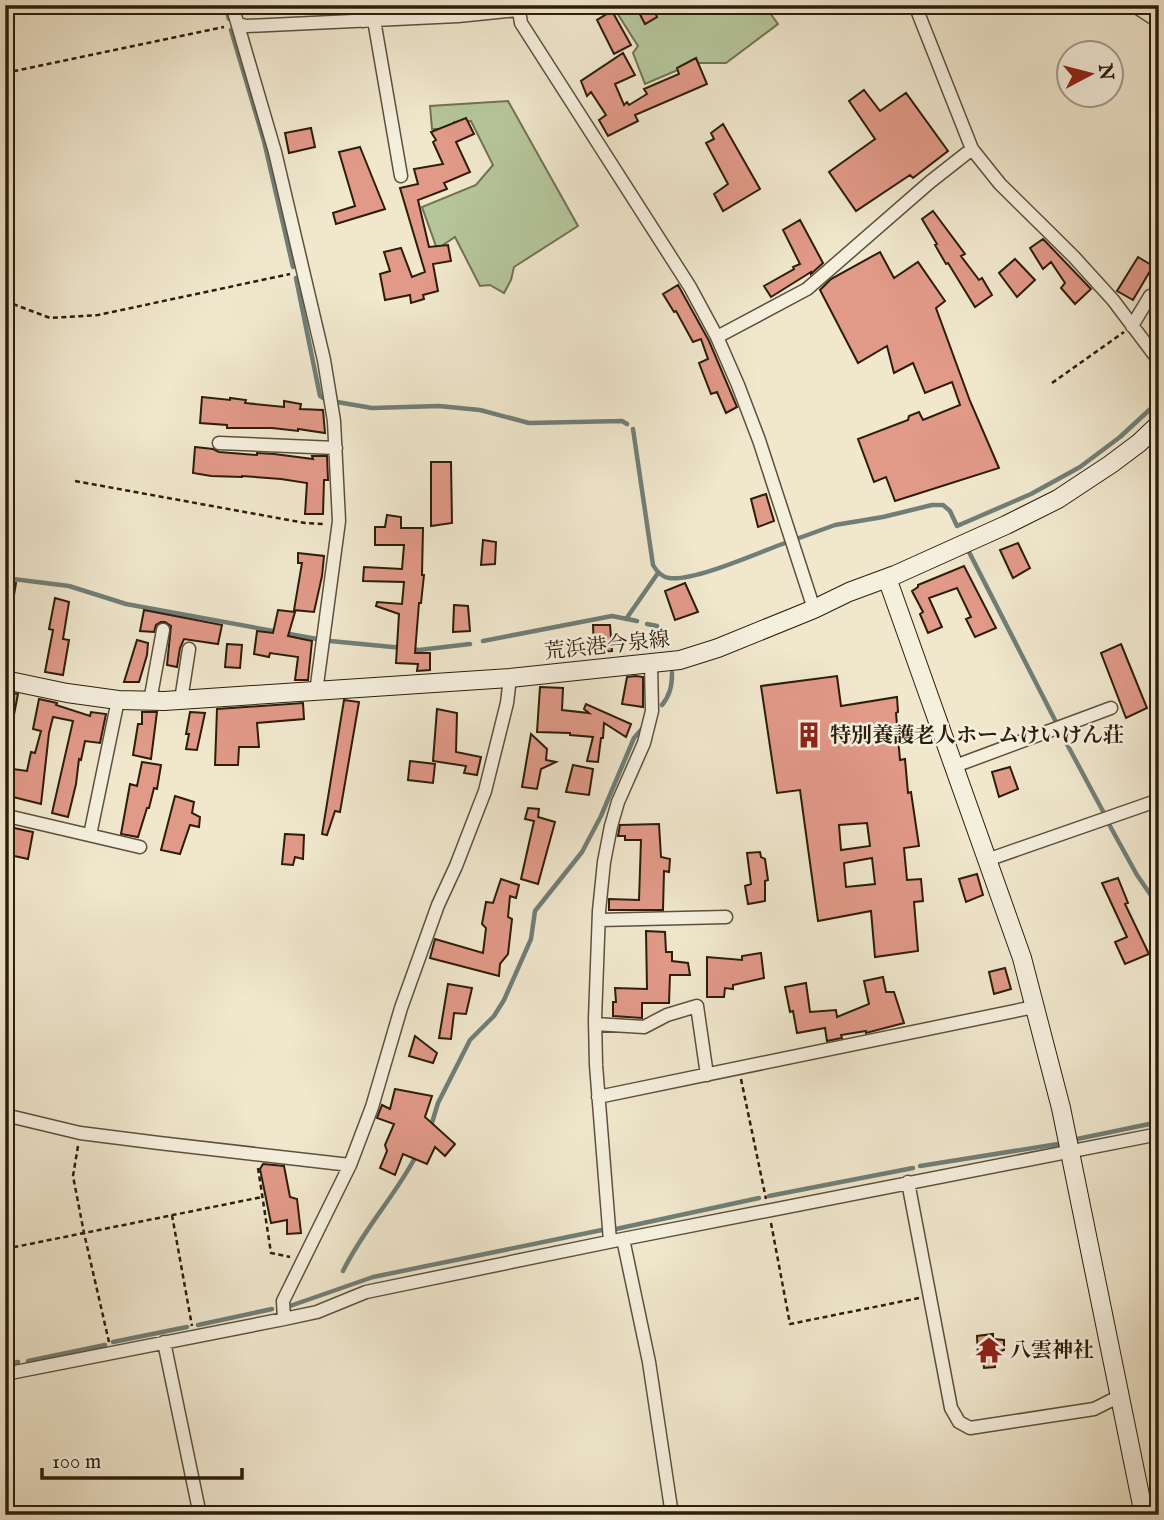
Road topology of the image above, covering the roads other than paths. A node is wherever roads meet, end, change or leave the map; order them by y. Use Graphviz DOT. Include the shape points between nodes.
graph roads {
  1 [pos="232,5"];
  2 [pos="360,5"];
  3 [pos="915,5"];
  4 [pos="1133,5"];
  5 [pos="518,8"];
  6 [pos="457,11"];
  7 [pos="368,20"];
  8 [pos="1159,22"];
  9 [pos="238,24"];
  10 [pos="972,149"];
  11 [pos="401,176"];
  12 [pos="1150,296"];
  13 [pos="1132,326"];
  14 [pos="717,337"];
  15 [pos="1159,361"];
  16 [pos="1159,424"];
  17 [pos="219,443"];
  18 [pos="336,448"];
  19 [pos="887,578"];
  20 [pos="814,609"];
  21 [pos="163,630"];
  22 [pos="188,649"];
  23 [pos="651,664"];
  24 [pos="510,678"];
  25 [pos="5,680"];
  26 [pos="316,692"];
  27 [pos="118,700"];
  28 [pos="181,700"];
  29 [pos="149,701"];
  30 [pos="1111,708"];
  31 [pos="955,766"];
  32 [pos="1159,800"];
  33 [pos="5,817"];
  34 [pos="90,835"];
  35 [pos="140,847"];
  36 [pos="988,860"];
  37 [pos="726,917"];
  38 [pos="599,920"];
  39 [pos="1034,1007"];
  40 [pos="595,1024"];
  41 [pos="707,1075"];
  42 [pos="598,1097"];
  43 [pos="5,1115"];
  44 [pos="1159,1134"];
  45 [pos="1070,1151"];
  46 [pos="349,1165"];
  47 [pos="908,1182"];
  48 [pos="617,1240"];
  49 [pos="284,1319"];
  50 [pos="164,1342"];
  51 [pos="5,1374"];
  52 [pos="1120,1396"];
  53 [pos="200,1515"];
  54 [pos="672,1515"];
  55 [pos="1144,1515"];
  1 -- 9 [label="street"];
  2 -- 7 [label="street"];
  3 -- 10 [label="street"];
  4 -- 8 [label="street"];
  5 -- 6 [label="street"];
  5 -- 14 [label="street" via="521,23 690,287"];
  6 -- 7 [label="street"];
  7 -- 9 [label="street"];
  7 -- 11 [label="street"];
  9 -- 18 [label="street" via="303,271 330,392"];
  10 -- 13 [label="street"];
  10 -- 14 [label="street" via="807,289"];
  12 -- 13 [label="street"];
  13 -- 15 [label="street"];
  14 -- 20 [label="street" via="759,440"];
  16 -- 19 [label="main road, 荒浜港今泉線" via="1058,499"];
  17 -- 18 [label="street"];
  18 -- 26 [label="street" via="339,525"];
  19 -- 20 [label="main road, 荒浜港今泉線"];
  19 -- 31 [label="main road"];
  20 -- 23 [label="main road, 荒浜港今泉線" via="701,654"];
  21 -- 29 [label="street"];
  22 -- 28 [label="street"];
  23 -- 24 [label="main road, 荒浜港今泉線"];
  23 -- 38 [label="street" via="652,711 611,825"];
  24 -- 26 [label="main road, 荒浜港今泉線"];
  24 -- 46 [label="street" via="485,791 438,905"];
  25 -- 27 [label="main road, 荒浜港今泉線"];
  26 -- 28 [label="main road, 荒浜港今泉線"];
  27 -- 29 [label="main road, 荒浜港今泉線"];
  27 -- 34 [label="street"];
  28 -- 29 [label="main road, 荒浜港今泉線"];
  30 -- 31 [label="street"];
  31 -- 36 [label="main road"];
  32 -- 36 [label="street"];
  33 -- 34 [label="street"];
  34 -- 35 [label="street"];
  36 -- 39 [label="main road"];
  37 -- 38 [label="street"];
  38 -- 40 [label="street"];
  39 -- 41 [label="street"];
  39 -- 45 [label="main road"];
  40 -- 41 [label="street" via="644,1027 697,1006"];
  40 -- 42 [label="street"];
  41 -- 42 [label="street"];
  42 -- 48 [label="street"];
  43 -- 46 [label="street" via="79,1133"];
  44 -- 45 [label="street"];
  45 -- 47 [label="street"];
  45 -- 52 [label="main road"];
  46 -- 49 [label="street" via="283,1301"];
  47 -- 48 [label="street"];
  47 -- 52 [label="street" via="951,1408 959,1422 970,1428 1094,1409"];
  48 -- 49 [label="street" via="366,1292"];
  48 -- 54 [label="street" via="649,1362"];
  49 -- 50 [label="street"];
  50 -- 51 [label="street"];
  50 -- 53 [label="street"];
  52 -- 55 [label="main road"];
}
